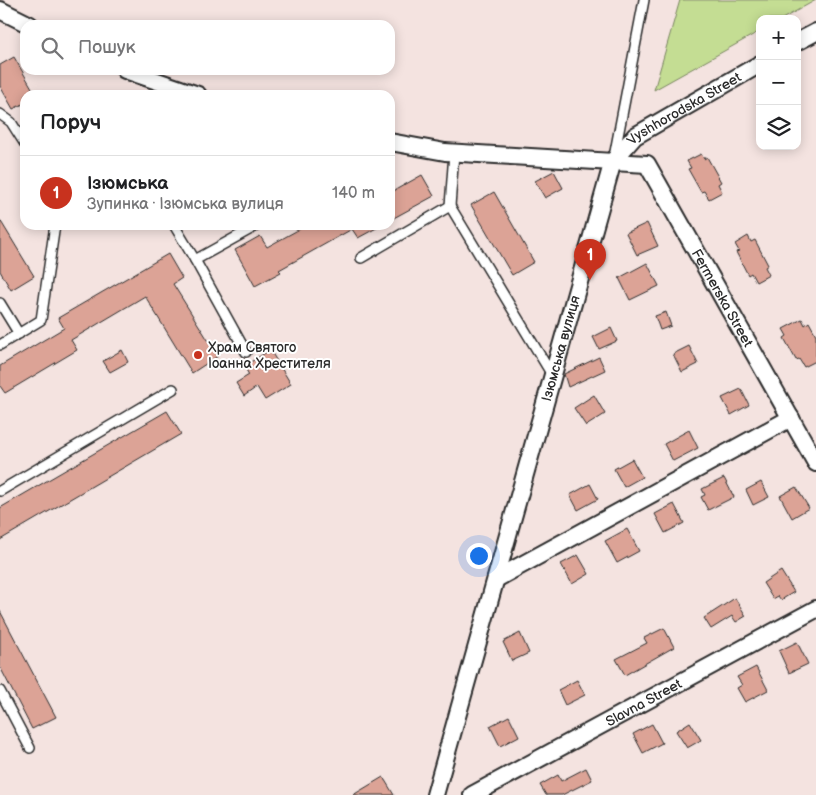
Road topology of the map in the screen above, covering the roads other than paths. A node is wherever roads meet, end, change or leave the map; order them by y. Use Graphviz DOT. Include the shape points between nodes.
graph roads {
  1 [pos="644,0"];
  2 [pos="0,10"];
  3 [pos="20,20"];
  4 [pos="816,32"];
  5 [pos="801,40"];
  6 [pos="756,66"];
  7 [pos="140,75"];
  8 [pos="183,90"];
  9 [pos="0,114"];
  10 [pos="20,136"];
  11 [pos="395,146"];
  12 [pos="454,153"];
  13 [pos="613,161"];
  14 [pos="450,206"];
  15 [pos="54,230"];
  16 [pos="177,230"];
  17 [pos="244,230"];
  18 [pos="361,258"];
  19 [pos="195,260"];
  20 [pos="0,302"];
  21 [pos="18,334"];
  22 [pos="0,345"];
  23 [pos="246,352"];
  24 [pos="552,376"];
  25 [pos="173,390"];
  26 [pos="791,418"];
  27 [pos="816,463"];
  28 [pos="0,491"];
  29 [pos="496,579"];
  30 [pos="816,609"];
  31 [pos="0,691"];
  32 [pos="30,748"];
  33 [pos="435,795"];
  34 [pos="472,795"];
  1 -- 13 [label="lane"];
  2 -- 3 [label="street"];
  4 -- 5 [label="street"];
  6 -- 13 [label="street, Vyshhorodska Street" via="635,136"];
  7 -- 8 [label="street"];
  9 -- 10 [label="lane" via="11,122"];
  11 -- 12 [label="street"];
  12 -- 13 [label="street"];
  12 -- 14 [label="lane"];
  13 -- 24 [label="street, Ізюмська вулиця"];
  13 -- 26 [label="street, Fermerska Street" via="647,164"];
  14 -- 18 [label="lane"];
  14 -- 24 [label="lane"];
  15 -- 21 [label="lane" via="41,320"];
  16 -- 19 [label="lane"];
  17 -- 19 [label="lane"];
  19 -- 23 [label="lane"];
  20 -- 21 [label="lane"];
  21 -- 22 [label="lane"];
  24 -- 29 [label="street, Ізюмська вулиця"];
  25 -- 28 [label="lane"];
  26 -- 27 [label="street, Fermerska Street"];
  26 -- 29 [label="street"];
  29 -- 33 [label="street, Ізюмська вулиця"];
  30 -- 34 [label="street, Slavna Street"];
  31 -- 32 [label="lane"];
}
